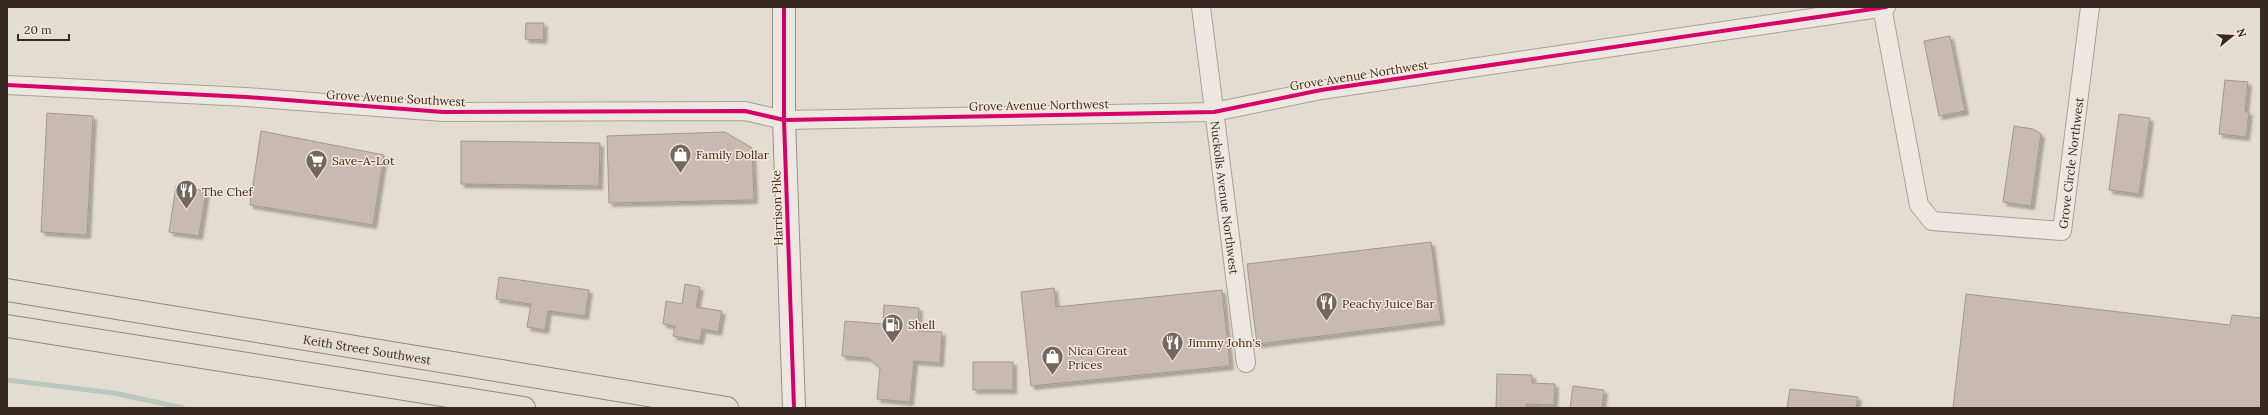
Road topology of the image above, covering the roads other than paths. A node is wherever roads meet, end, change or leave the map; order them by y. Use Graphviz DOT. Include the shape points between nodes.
graph roads {
  1 [pos="784,7"];
  2 [pos="1201,7"];
  3 [pos="1882,7"];
  4 [pos="1886,7"];
  5 [pos="2090,7"];
  6 [pos="7,84"];
  7 [pos="1214,112"];
  8 [pos="784,120"];
  9 [pos="7,290"];
  10 [pos="196,321"];
  11 [pos="7,326"];
  12 [pos="231,327"];
  13 [pos="190,355"];
  14 [pos="402,355"];
  15 [pos="227,361"];
  16 [pos="1246,363"];
  17 [pos="396,388"];
  18 [pos="524,408"];
  19 [pos="727,408"];
  20 [pos="794,408"];
  1 -- 8 [label="main road, Harrison Pike"];
  2 -- 7 [label="street, Nuckolls Avenue Northwest"];
  3 -- 4 [label="street, Grove Avenue Northwest"];
  3 -- 5 [label="street, Grove Circle Northwest" via="1919,205 1932,221 2062,231"];
  3 -- 7 [label="street, Grove Avenue Northwest" via="1321,90"];
  6 -- 8 [label="street, Grove Avenue Southwest" via="239,97 407,111 745,111"];
  7 -- 8 [label="street, Grove Avenue Northwest"];
  7 -- 16 [label="street, Nuckolls Avenue Northwest"];
  8 -- 20 [label="main road, Harrison Pike"];
  9 -- 10 [label="main road, Keith Street Southwest"];
  10 -- 12 [label="main road, Keith Street Southwest"];
  10 -- 13 [label="main road"];
  11 -- 13 [label="main road"];
  12 -- 14 [label="main road, Keith Street Southwest"];
  12 -- 15 [label="main road"];
  13 -- 15 [label="main road"];
  14 -- 17 [label="main road"];
  14 -- 19 [label="main road, Keith Street Southwest"];
  15 -- 17 [label="main road"];
  17 -- 18 [label="main road"];
}
